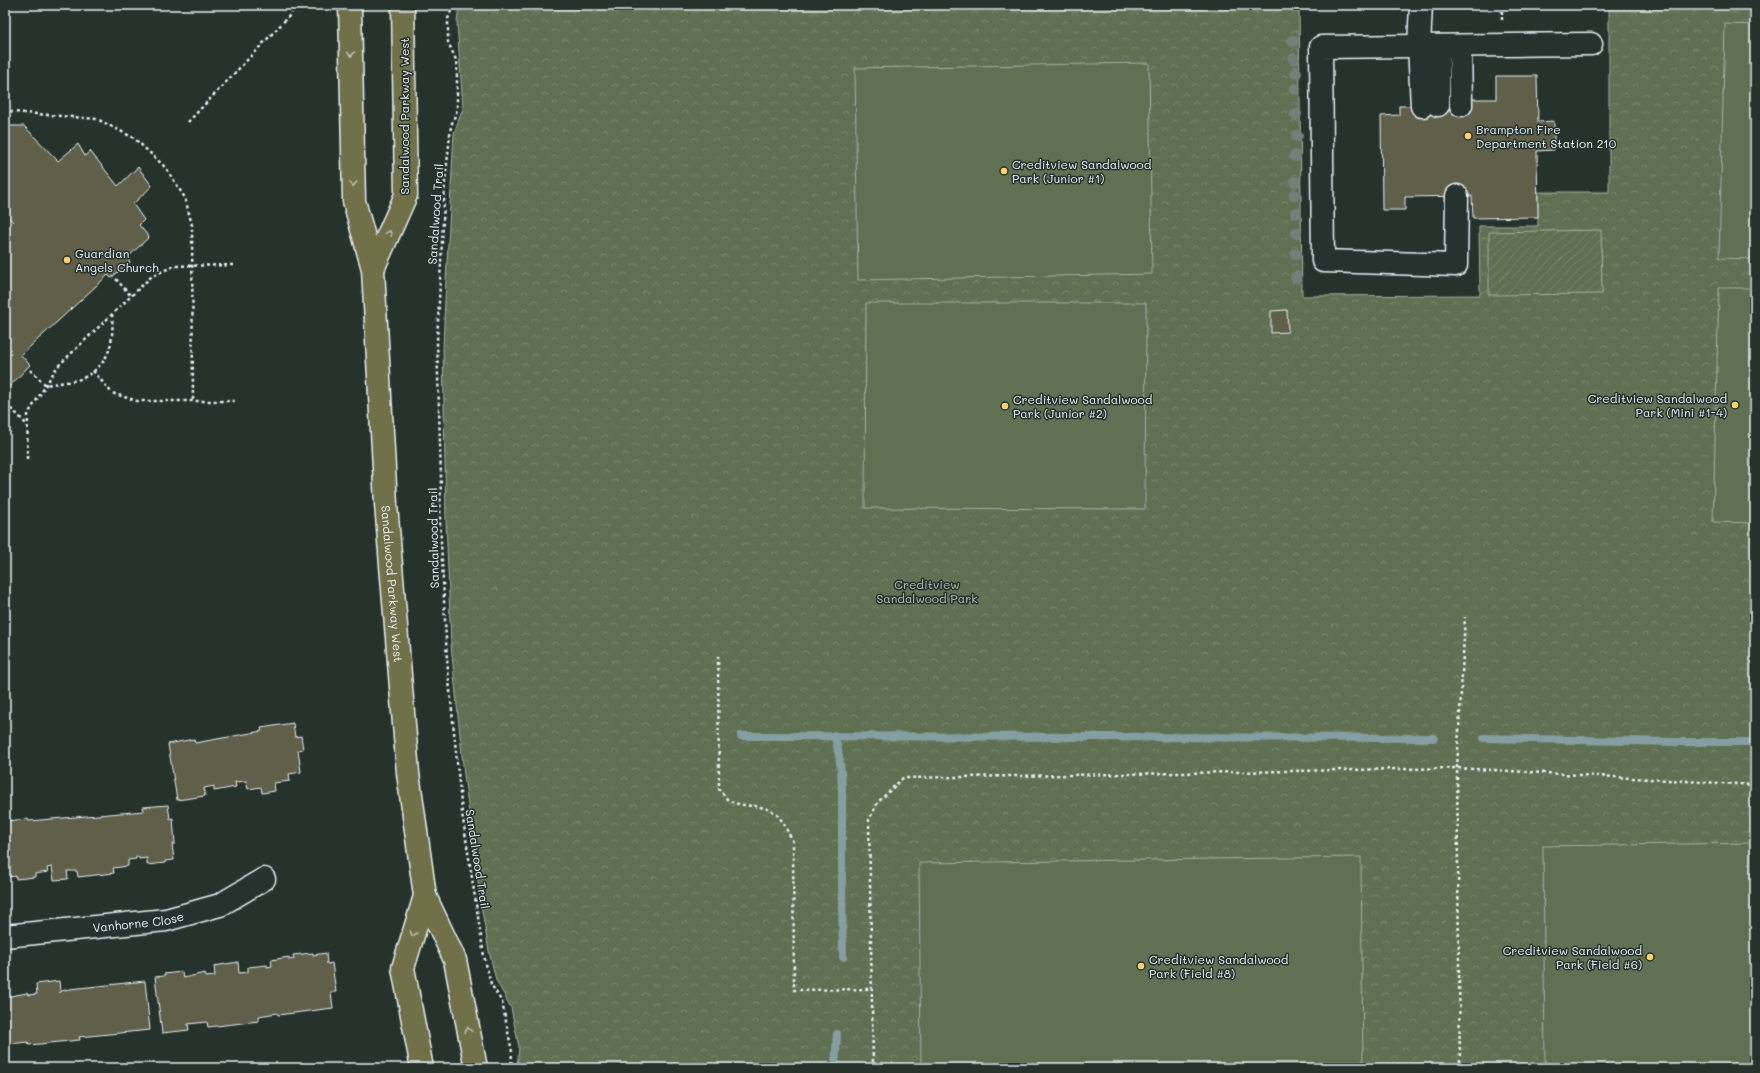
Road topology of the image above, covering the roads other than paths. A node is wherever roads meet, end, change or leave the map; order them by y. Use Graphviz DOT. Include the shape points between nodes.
graph roads {
  1 [pos="350,5"];
  2 [pos="403,5"];
  3 [pos="1421,5"];
  4 [pos="1591,44"];
  5 [pos="1428,46"];
  6 [pos="1460,46"];
  7 [pos="1461,105"];
  8 [pos="1430,106"];
  9 [pos="1457,196"];
  10 [pos="373,269"];
  11 [pos="264,879"];
  12 [pos="425,896"];
  13 [pos="5,936"];
  14 [pos="422,1068"];
  15 [pos="476,1068"];
  1 -- 10 [label="main road, Sandalwood Parkway West, one-way" via="354,201"];
  10 -- 2 [label="main road, Sandalwood Parkway West, one-way" via="406,195"];
  3 -- 5 [label="street"];
  4 -- 6 [label="street"];
  5 -- 6 [label="street"];
  5 -- 8 [label="street"];
  5 -- 9 [label="street" via="1322,47 1323,261 1456,265"];
  6 -- 7 [label="street"];
  10 -- 12 [label="main road, Sandalwood Parkway West" via="386,504 400,688 408,773"];
  11 -- 13 [label="street, Vanhorne Close" via="220,905 166,920"];
  12 -- 14 [label="main road, Sandalwood Parkway West, one-way" via="403,968"];
  15 -- 12 [label="main road, Sandalwood Parkway West, one-way" via="454,960"];
}
